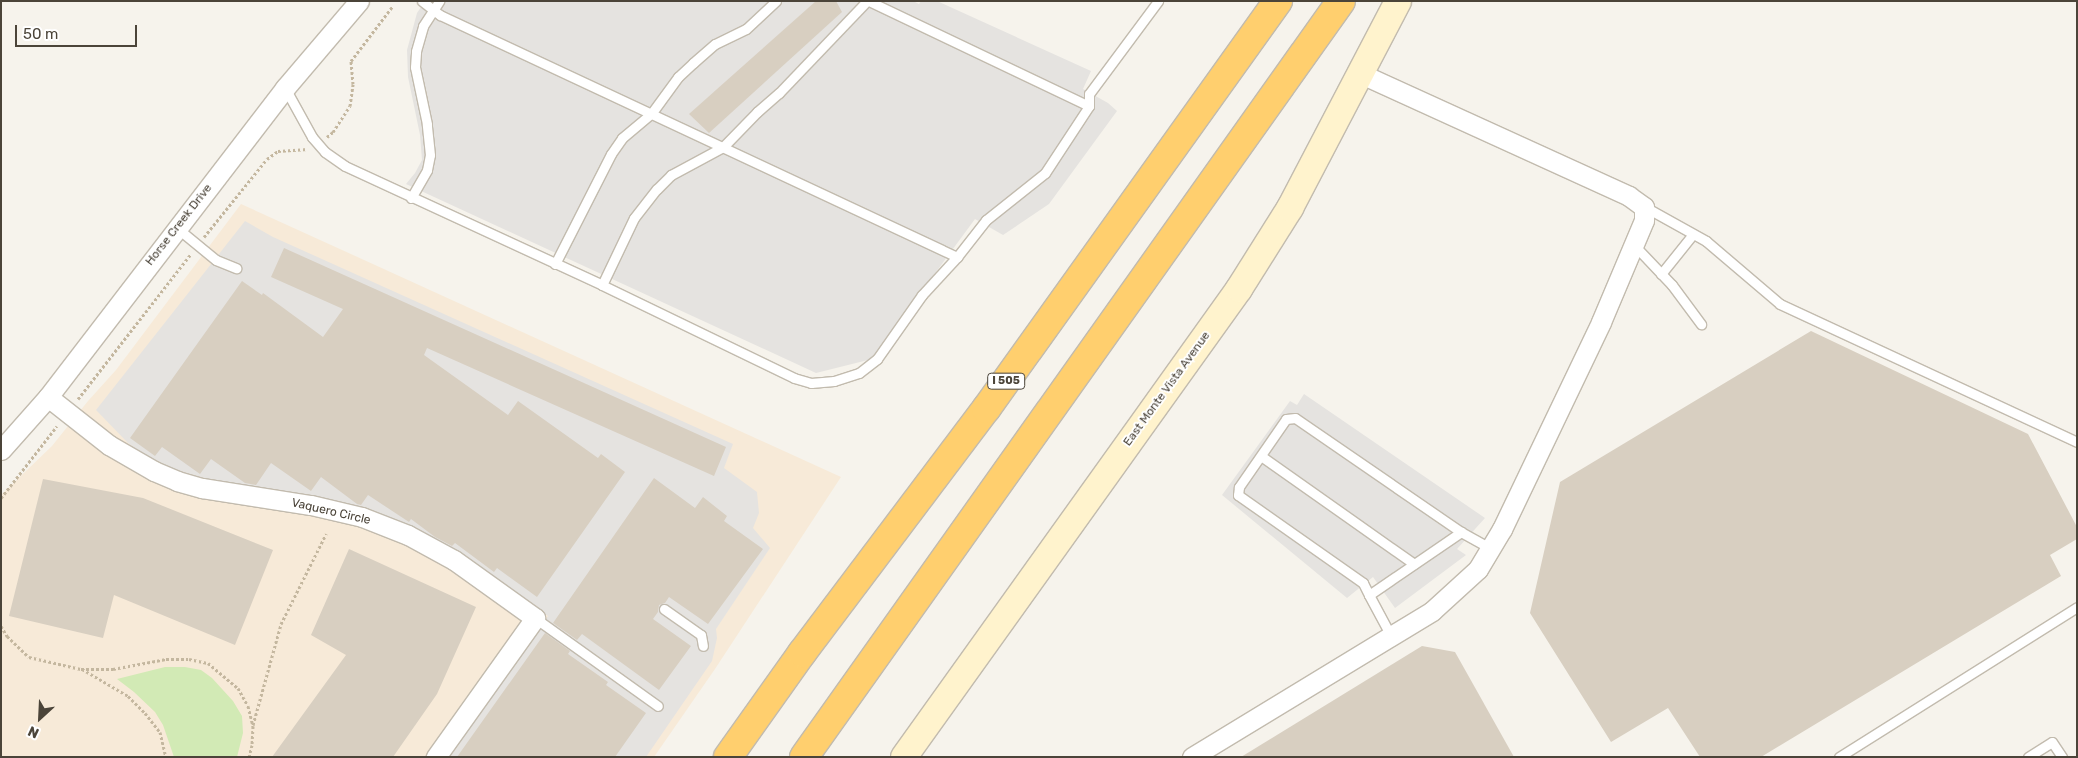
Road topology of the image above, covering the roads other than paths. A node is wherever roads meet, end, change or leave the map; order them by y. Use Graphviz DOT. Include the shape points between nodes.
graph roads {
  1 [pos="359,1"];
  2 [pos="422,1"];
  3 [pos="439,1"];
  4 [pos="776,1"];
  5 [pos="868,1"];
  6 [pos="1158,1"];
  7 [pos="1278,1"];
  8 [pos="1341,1"];
  9 [pos="1398,1"];
  10 [pos="434,10"];
  11 [pos="1360,73"];
  12 [pos="285,88"];
  13 [pos="1090,106"];
  14 [pos="651,114"];
  15 [pos="723,147"];
  16 [pos="411,198"];
  17 [pos="1644,207"];
  18 [pos="177,228"];
  19 [pos="1694,234"];
  20 [pos="1633,245"];
  21 [pos="957,257"];
  22 [pos="555,264"];
  23 [pos="236,268"];
  24 [pos="1661,274"];
  25 [pos="602,286"];
  26 [pos="1701,324"];
  27 [pos="48,397"];
  28 [pos="2077,442"];
  29 [pos="1,450"];
  30 [pos="1260,456"];
  31 [pos="1461,532"];
  32 [pos="1490,548"];
  33 [pos="1414,564"];
  34 [pos="1369,595"];
  35 [pos="2077,607"];
  36 [pos="664,610"];
  37 [pos="535,618"];
  38 [pos="1391,636"];
  39 [pos="703,646"];
  40 [pos="658,706"];
  41 [pos="436,757"];
  42 [pos="728,757"];
  43 [pos="804,757"];
  44 [pos="904,757"];
  45 [pos="1192,757"];
  46 [pos="1839,757"];
  47 [pos="2028,757"];
  48 [pos="2062,757"];
  1 -- 12 [label="street, Horse Creek Drive"];
  2 -- 10 [label="lane"];
  3 -- 10 [label="lane"];
  4 -- 14 [label="lane" via="746,29 716,44 693,63 678,77"];
  5 -- 13 [label="lane"];
  5 -- 15 [label="lane"];
  6 -- 13 [label="lane" via="1099,80 1090,94"];
  7 -- 42 [label="highway, I 505" via="998,393 802,653"];
  8 -- 43 [label="highway"];
  9 -- 11 [label="street, East Monte Vista Avenue"];
  10 -- 14 [label="lane"];
  10 -- 16 [label="lane" via="423,26 415,66 430,155 427,170"];
  11 -- 17 [label="street" via="1629,196"];
  11 -- 44 [label="street, East Monte Vista Avenue" via="1290,208 1238,289"];
  12 -- 16 [label="lane" via="312,137 325,152 345,166"];
  12 -- 18 [label="street, Horse Creek Drive"];
  13 -- 21 [label="lane" via="1046,172 986,220"];
  14 -- 15 [label="lane"];
  14 -- 22 [label="lane" via="622,138 611,154"];
  15 -- 21 [label="lane"];
  15 -- 25 [label="lane" via="671,175 657,189 634,218"];
  16 -- 22 [label="lane"];
  17 -- 19 [label="lane"];
  17 -- 20 [label="street" via="1644,220"];
  18 -- 23 [label="lane" via="216,260"];
  18 -- 27 [label="street, Horse Creek Drive"];
  19 -- 24 [label="lane"];
  19 -- 28 [label="lane" via="1780,304"];
  20 -- 24 [label="lane"];
  20 -- 32 [label="street" via="1601,322"];
  21 -- 25 [label="lane" via="922,295 877,359 859,373 834,381 811,383 794,378"];
  22 -- 25 [label="lane"];
  24 -- 26 [label="lane"];
  27 -- 29 [label="street, Horse Creek Drive"];
  27 -- 37 [label="street, Vaquero Circle" via="109,445 169,478 202,488 311,505 362,517 408,535 454,560"];
  30 -- 31 [label="lane" via="1286,419 1295,418"];
  30 -- 33 [label="lane"];
  30 -- 34 [label="lane" via="1239,487 1238,495 1362,583"];
  31 -- 32 [label="lane"];
  31 -- 33 [label="lane"];
  32 -- 38 [label="street" via="1478,569 1432,611"];
  33 -- 34 [label="lane"];
  34 -- 38 [label="lane"];
  35 -- 46 [label="lane"];
  36 -- 39 [label="lane" via="701,635"];
  37 -- 40 [label="lane"];
  37 -- 41 [label="street"];
  38 -- 45 [label="street"];
  47 -- 48 [label="lane" via="2052,742"];
}
